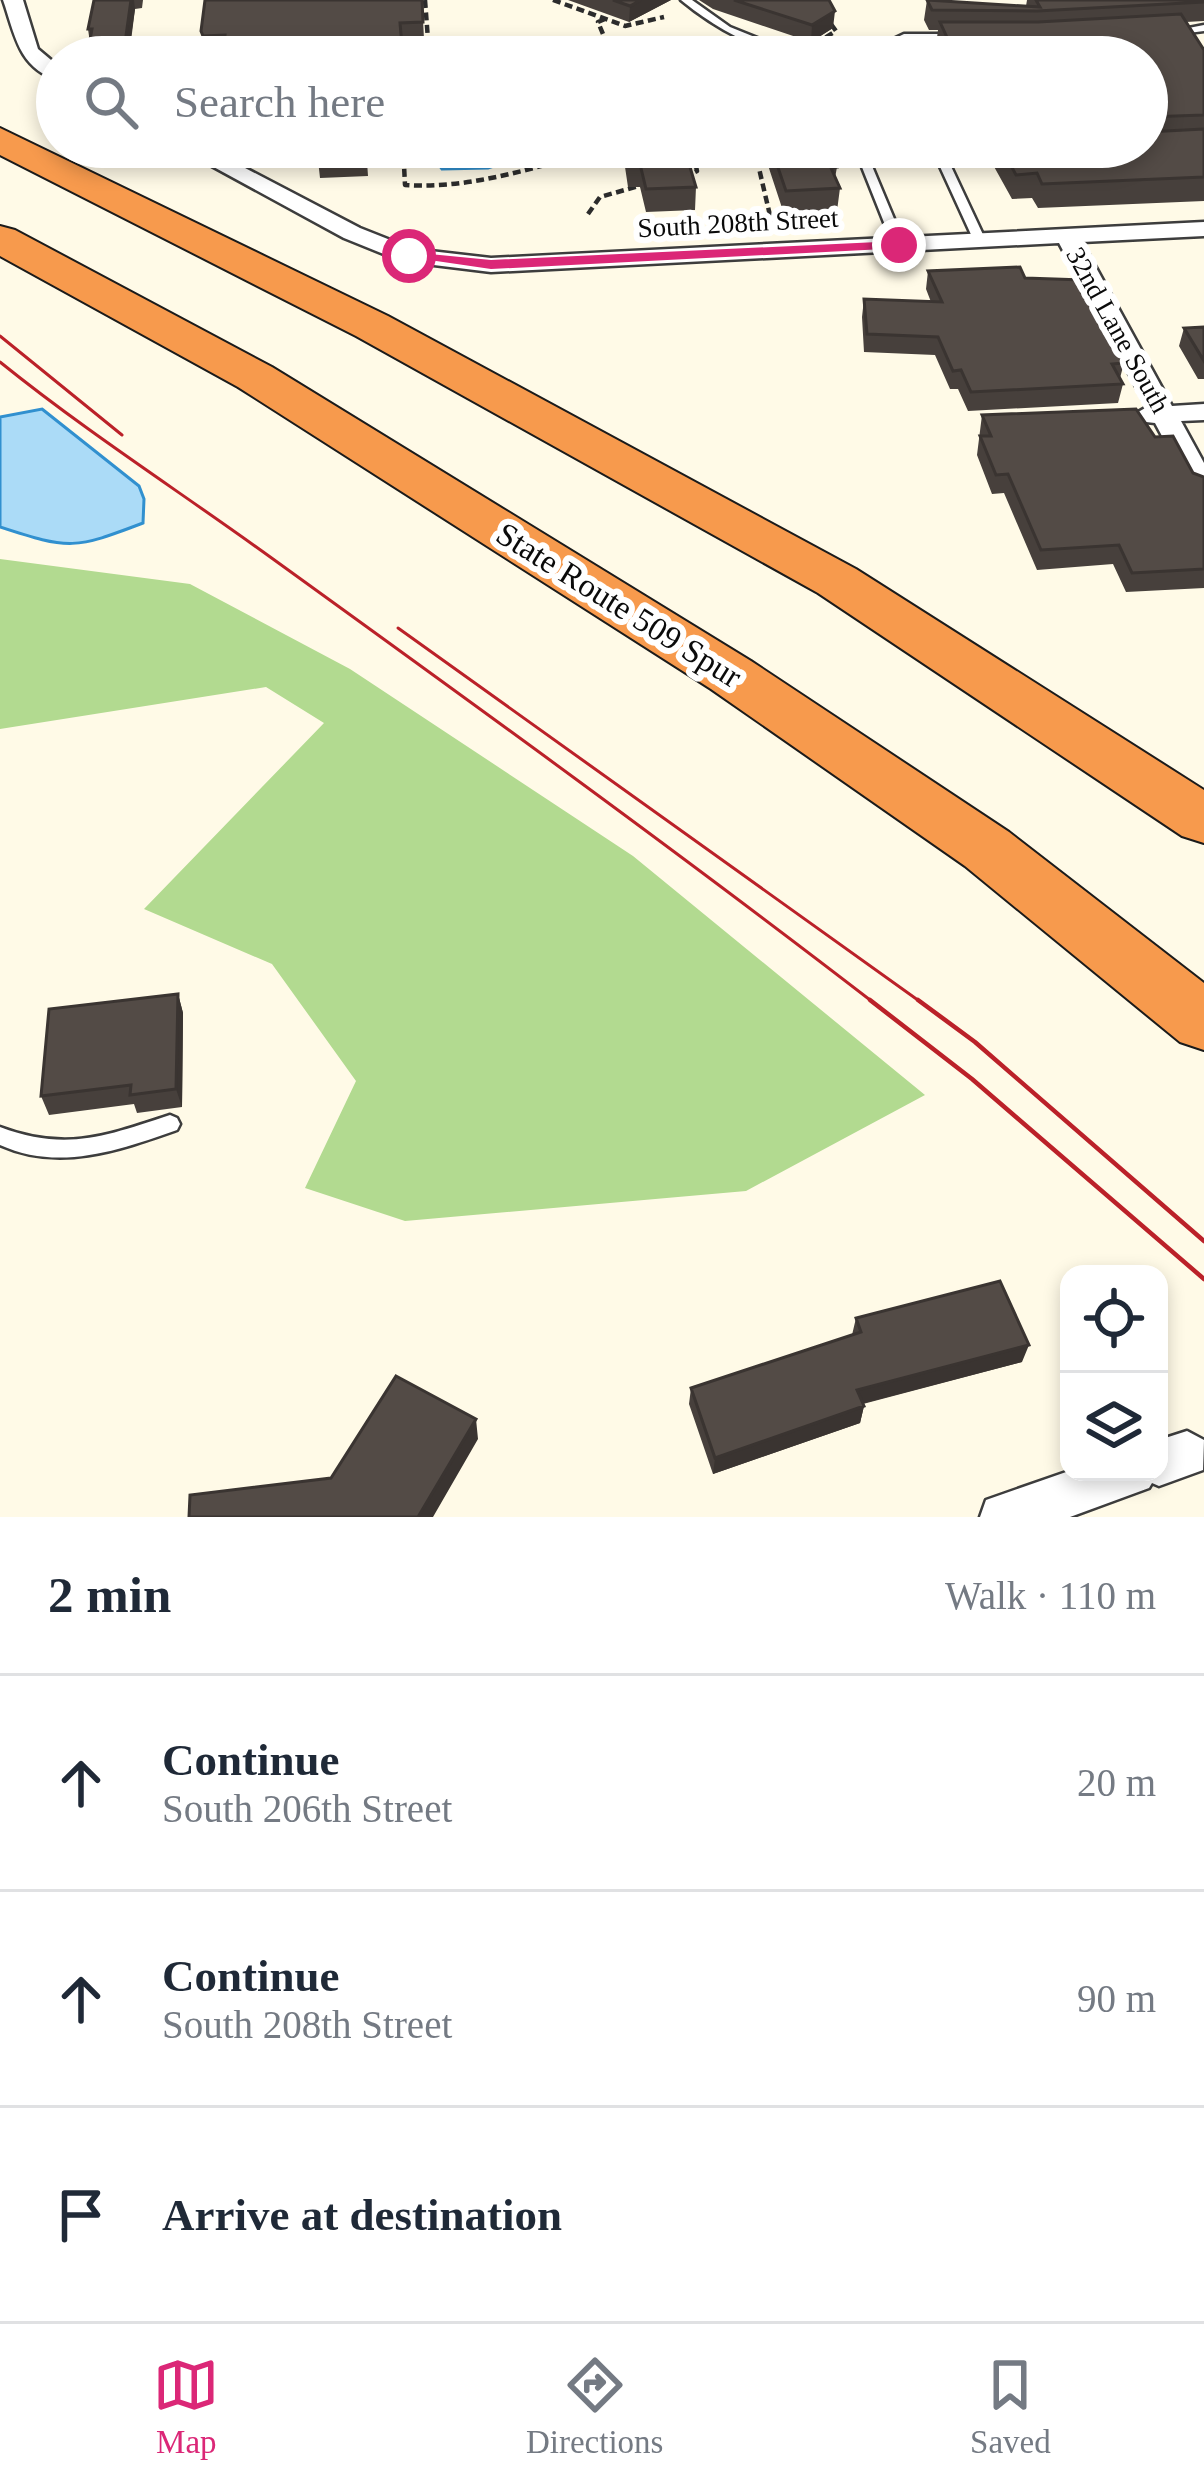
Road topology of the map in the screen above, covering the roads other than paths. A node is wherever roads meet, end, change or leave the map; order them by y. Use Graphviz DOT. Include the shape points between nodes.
graph roads {
  1 [pos="13,0"];
  2 [pos="686,0"];
  3 [pos="1204,28"];
  4 [pos="1151,33"];
  5 [pos="745,36"];
  6 [pos="36,60"];
  7 [pos="0,140"];
  8 [pos="36,158"];
  9 [pos="56,168"];
  10 [pos="228,168"];
  11 [pos="868,168"];
  12 [pos="946,168"];
  13 [pos="1204,229"];
  14 [pos="1067,236"];
  15 [pos="0,239"];
  16 [pos="980,241"];
  17 [pos="899,245"];
  18 [pos="1204,412"];
  19 [pos="1164,414"];
  20 [pos="1121,416"];
  21 [pos="1204,488"];
  22 [pos="1204,820"];
  23 [pos="1204,1022"];
  24 [pos="170,1124"];
  25 [pos="0,1136"];
  26 [pos="1107,1481"];
  27 [pos="1003,1517"];
  1 -- 6 [label="street" via="21,44"];
  2 -- 5 [label="lane"];
  3 -- 4 [label="lane"];
  7 -- 8 [label="highway"];
  9 -- 22 [label="highway" via="372,326 837,581"];
  10 -- 17 [label="street, South 208th Street" via="409,256 491,265"];
  11 -- 17 [label="lane"];
  12 -- 16 [label="lane"];
  13 -- 14 [label="street, South 208th Street"];
  14 -- 16 [label="street, South 208th Street"];
  14 -- 19 [label="street, 32nd Lane South"];
  15 -- 23 [label="highway, State Route 509 Spur" via="255,377 730,675 988,849"];
  16 -- 17 [label="street, South 208th Street"];
  18 -- 19 [label="street"];
  19 -- 20 [label="street"];
  19 -- 21 [label="street, 32nd Lane South"];
  24 -- 25 [label="lane" via="57,1150"];
  26 -- 27 [label="street"];
}
